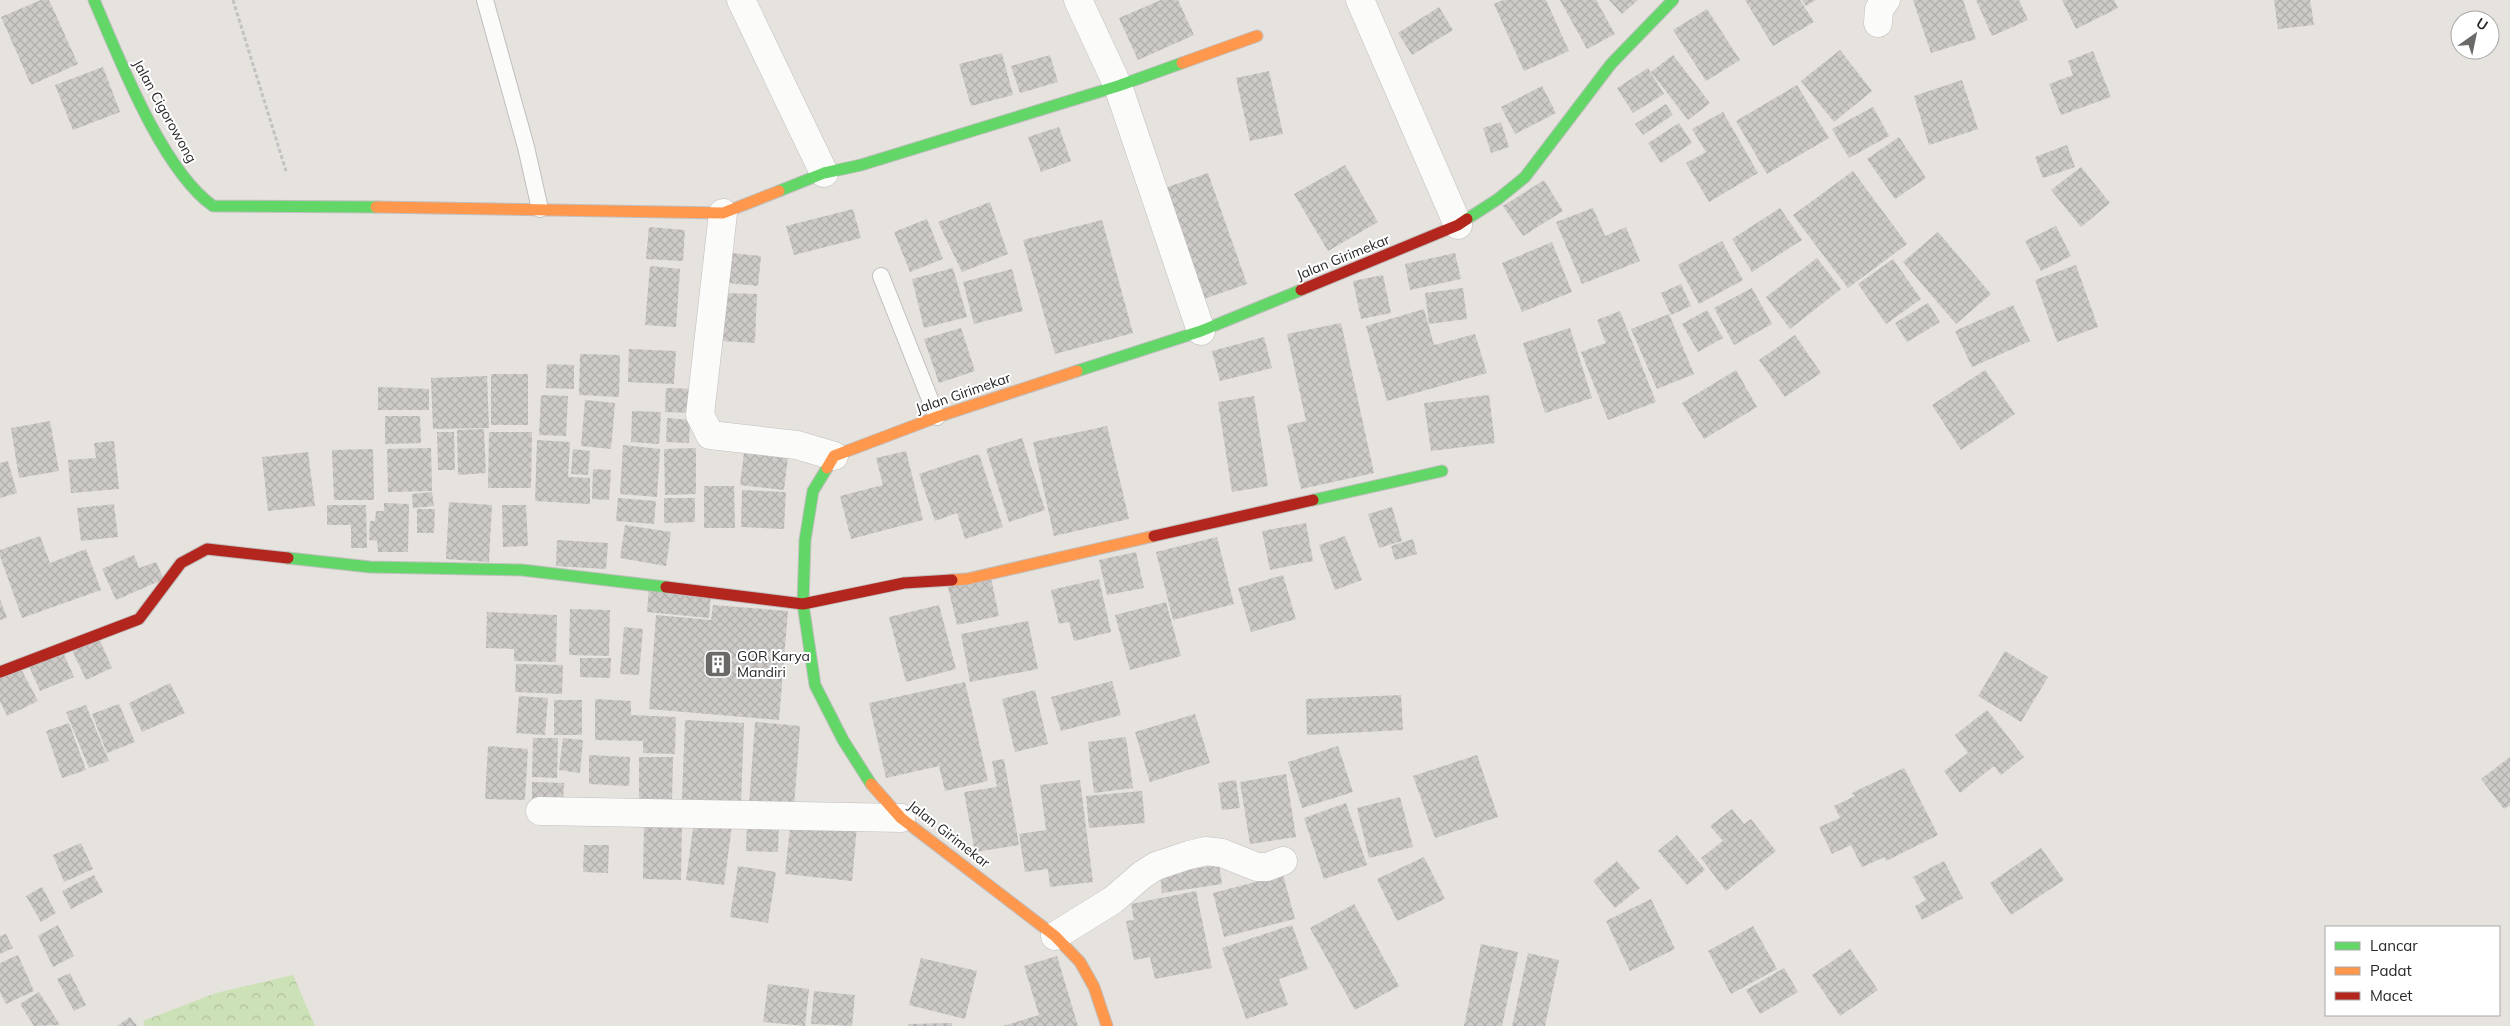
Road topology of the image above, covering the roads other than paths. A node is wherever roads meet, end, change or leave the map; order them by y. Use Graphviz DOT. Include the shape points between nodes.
graph roads {
  1 [pos="94,0"];
  2 [pos="485,0"];
  3 [pos="741,0"];
  4 [pos="1078,0"];
  5 [pos="1360,0"];
  6 [pos="1673,0"];
  7 [pos="1257,36"];
  8 [pos="1118,86"];
  9 [pos="824,173"];
  10 [pos="540,209"];
  11 [pos="723,213"];
  12 [pos="1458,225"];
  13 [pos="881,276"];
  14 [pos="1201,331"];
  15 [pos="937,416"];
  16 [pos="834,456"];
  17 [pos="1442,471"];
  18 [pos="803,604"];
  19 [pos="0,672"];
  20 [pos="540,811"];
  21 [pos="901,818"];
  22 [pos="1283,861"];
  23 [pos="1055,936"];
  24 [pos="1107,1026"];
  1 -- 10 [label="street, Jalan Cigorowong" via="132,87 190,189 205,203 213,206"];
  2 -- 10 [label="lane"];
  3 -- 9 [label="street"];
  4 -- 8 [label="street"];
  5 -- 12 [label="street"];
  6 -- 12 [label="street, Jalan Girimekar" via="1611,64 1525,177"];
  7 -- 8 [label="street"];
  8 -- 9 [label="street" via="861,165"];
  8 -- 14 [label="street"];
  9 -- 11 [label="street"];
  10 -- 11 [label="street"];
  11 -- 16 [label="street" via="700,415 710,434 797,445"];
  12 -- 14 [label="street, Jalan Girimekar"];
  13 -- 15 [label="lane"];
  14 -- 15 [label="street, Jalan Girimekar"];
  15 -- 16 [label="street, Jalan Girimekar"];
  16 -- 18 [label="street, Jalan Girimekar" via="813,491 806,540"];
  17 -- 18 [label="street" via="967,579 904,583"];
  18 -- 19 [label="street" via="522,570 370,568 206,549 180,563 139,619"];
  18 -- 21 [label="street, Jalan Girimekar" via="815,685 864,776"];
  20 -- 21 [label="street"];
  21 -- 23 [label="street, Jalan Girimekar"];
  22 -- 23 [label="street" via="1257,867 1222,853 1206,851 1189,855 1149,870 1113,900"];
  23 -- 24 [label="street, Jalan Girimekar" via="1080,962 1094,987"];
}
